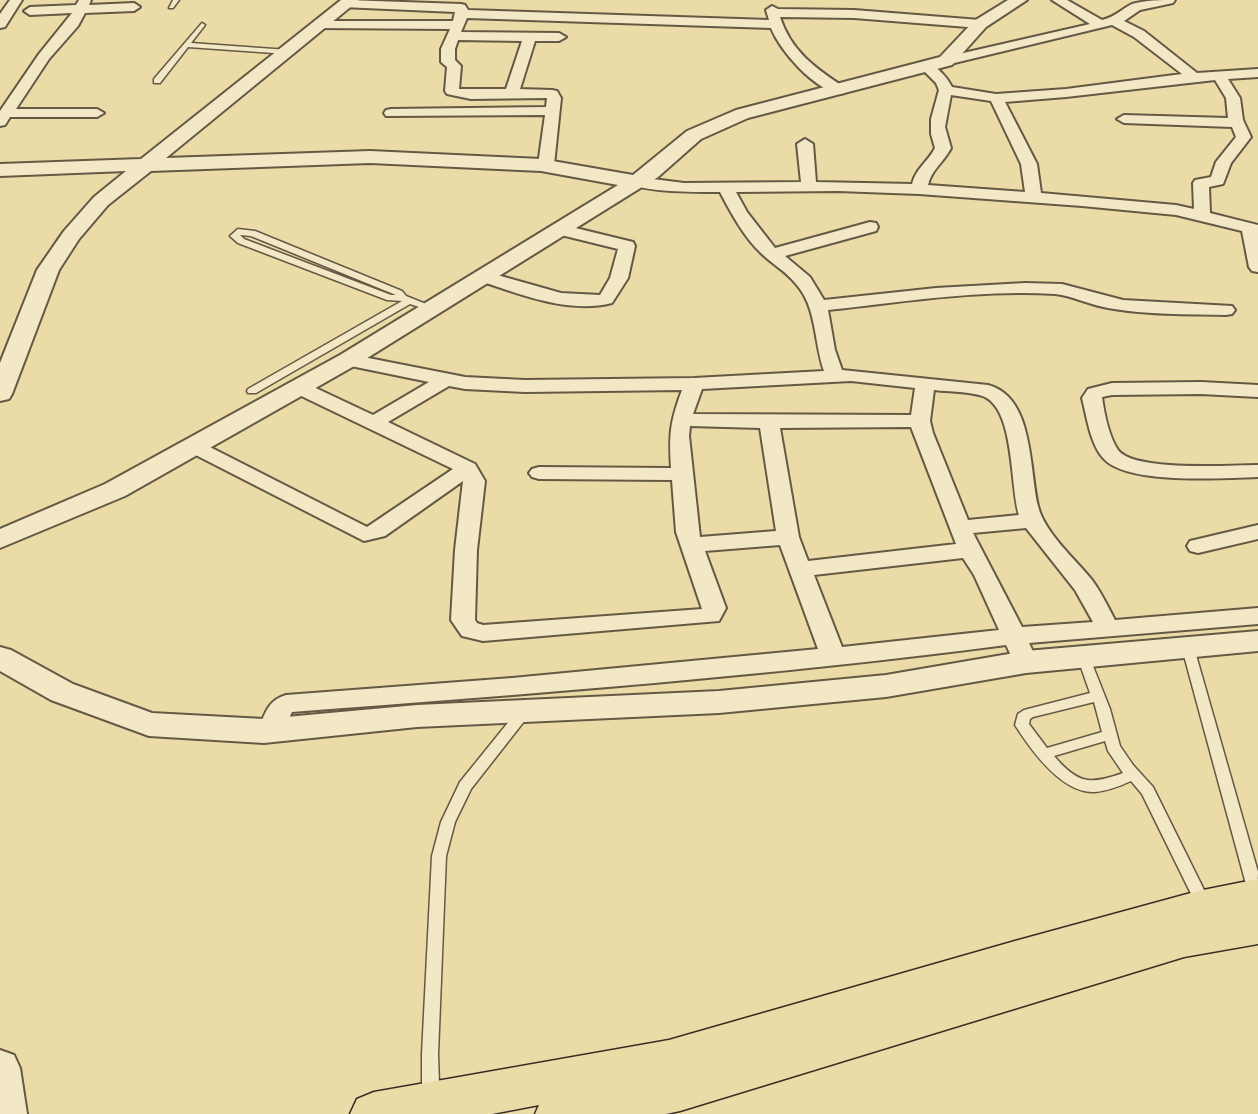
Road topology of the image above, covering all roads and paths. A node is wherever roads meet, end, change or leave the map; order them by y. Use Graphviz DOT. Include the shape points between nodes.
graph roads {
  1 [pos="16,0"];
  2 [pos="176,0"];
  3 [pos="1019,0"];
  4 [pos="1058,0"];
  5 [pos="1121,0"];
  6 [pos="1170,0"];
  7 [pos="349,2"];
  8 [pos="1147,4"];
  9 [pos="82,5"];
  10 [pos="134,7"];
  11 [pos="171,7"];
  12 [pos="30,11"];
  13 [pos="773,13"];
  14 [pos="1106,23"];
  15 [pos="0,24"];
  16 [pos="980,24"];
  17 [pos="321,25"];
  18 [pos="458,25"];
  19 [pos="202,26"];
  20 [pos="530,37"];
  21 [pos="559,37"];
  22 [pos="188,45"];
  23 [pos="288,52"];
  24 [pos="937,64"];
  25 [pos="1258,73"];
  26 [pos="1219,76"];
  27 [pos="1194,77"];
  28 [pos="157,81"];
  29 [pos="839,90"];
  30 [pos="946,90"];
  31 [pos="512,92"];
  32 [pos="996,98"];
  33 [pos="552,111"];
  34 [pos="391,112"];
  35 [pos="97,113"];
  36 [pos="4,114"];
  37 [pos="1124,119"];
  38 [pos="1236,122"];
  39 [pos="805,144"];
  40 [pos="149,164"];
  41 [pos="546,165"];
  42 [pos="0,170"];
  43 [pos="637,182"];
  44 [pos="725,186"];
  45 [pos="809,186"];
  46 [pos="919,189"];
  47 [pos="1034,198"];
  48 [pos="1202,215"];
  49 [pos="870,227"];
  50 [pos="1254,229"];
  51 [pos="559,230"];
  52 [pos="772,254"];
  53 [pos="1258,267"];
  54 [pos="483,276"];
  55 [pos="406,299"];
  56 [pos="818,306"];
  57 [pos="431,308"];
  58 [pos="1226,310"];
  59 [pos="348,360"];
  60 [pos="835,376"];
  61 [pos="447,379"];
  62 [pos="925,383"];
  63 [pos="694,384"];
  64 [pos="298,387"];
  65 [pos="252,391"];
  66 [pos="1258,391"];
  67 [pos="0,394"];
  68 [pos="681,420"];
  69 [pos="920,421"];
  70 [pos="769,422"];
  71 [pos="375,423"];
  72 [pos="193,446"];
  73 [pos="468,468"];
  74 [pos="1258,471"];
  75 [pos="539,473"];
  76 [pos="681,474"];
  77 [pos="1032,521"];
  78 [pos="960,527"];
  79 [pos="1258,532"];
  80 [pos="789,537"];
  81 [pos="0,539"];
  82 [pos="692,545"];
  83 [pos="1198,546"];
  84 [pos="969,550"];
  85 [pos="800,569"];
  86 [pos="1258,616"];
  87 [pos="1108,628"];
  88 [pos="1258,641"];
  89 [pos="1020,648"];
  90 [pos="1188,648"];
  91 [pos="833,656"];
  92 [pos="1083,656"];
  93 [pos="0,657"];
  94 [pos="1098,696"];
  95 [pos="524,712"];
  96 [pos="275,719"];
  97 [pos="1109,735"];
  98 [pos="1046,753"];
  99 [pos="1134,775"];
  100 [pos="1239,912"];
  101 [pos="0,1068"];
  102 [pos="675,1075"];
  103 [pos="430,1109"];
  104 [pos="6,1114"];
  105 [pos="374,1114"];
  106 [pos="559,1114"];
  1 -- 15 [label="street"];
  2 -- 11 [label="lane"];
  3 -- 16 [label="street"];
  4 -- 14 [label="street"];
  5 -- 8 [label="street"];
  6 -- 8 [label="street"];
  7 -- 17 [label="street"];
  7 -- 18 [label="street" via="371,7 458,8 463,10"];
  8 -- 14 [label="street"];
  9 -- 10 [label="street"];
  9 -- 12 [label="street"];
  9 -- 36 [label="street" via="73,23"];
  13 -- 16 [label="street" via="854,14"];
  13 -- 18 [label="street" via="600,13"];
  13 -- 29 [label="street" via="791,55"];
  14 -- 24 [label="street"];
  14 -- 27 [label="street" via="1139,34"];
  16 -- 24 [label="street"];
  17 -- 18 [label="street"];
  17 -- 23 [label="street"];
  18 -- 20 [label="street"];
  18 -- 31 [label="street" via="448,49 448,61 454,66 453,92"];
  19 -- 22 [label="lane"];
  20 -- 21 [label="street"];
  20 -- 31 [label="street"];
  22 -- 23 [label="lane"];
  22 -- 28 [label="lane"];
  23 -- 40 [label="street"];
  24 -- 29 [label="street"];
  24 -- 30 [label="street"];
  25 -- 26 [label="street"];
  26 -- 27 [label="street"];
  26 -- 38 [label="street" via="1233,98"];
  27 -- 32 [label="street"];
  29 -- 43 [label="street" via="712,125"];
  30 -- 32 [label="street"];
  30 -- 46 [label="street" via="939,113 943,152 923,173"];
  31 -- 33 [label="street" via="550,93 554,98"];
  32 -- 47 [label="street" via="1029,164"];
  33 -- 34 [label="street"];
  33 -- 41 [label="street"];
  35 -- 36 [label="street"];
  37 -- 38 [label="street"];
  38 -- 48 [label="street" via="1244,137 1224,162 1216,183 1201,183"];
  39 -- 45 [label="street"];
  40 -- 41 [label="street" via="370,157"];
  40 -- 42 [label="street"];
  40 -- 67 [label="street" via="101,201 48,270"];
  41 -- 43 [label="street"];
  43 -- 44 [label="street" via="684,188"];
  43 -- 51 [label="street"];
  44 -- 45 [label="street"];
  44 -- 52 [label="street" via="750,229"];
  45 -- 46 [label="street"];
  46 -- 47 [label="street"];
  47 -- 48 [label="street"];
  48 -- 50 [label="street"];
  49 -- 52 [label="street"];
  50 -- 53 [label="street"];
  51 -- 54 [label="street"];
  51 -- 54 [label="street" via="627,246 619,278 606,298 552,297"];
  52 -- 56 [label="street" via="804,281"];
  54 -- 57 [label="street"];
  55 -- 55 [label="lane" via="390,298 234,236 238,232 252,233"];
  55 -- 57 [label="lane"];
  55 -- 65 [label="lane"];
  56 -- 58 [label="street" via="961,292 1045,289 1121,304"];
  56 -- 60 [label="street"];
  57 -- 59 [label="street"];
  59 -- 61 [label="street"];
  59 -- 64 [label="street"];
  60 -- 62 [label="street"];
  60 -- 63 [label="street"];
  61 -- 63 [label="street" via="525,387"];
  61 -- 71 [label="street"];
  62 -- 69 [label="street"];
  62 -- 77 [label="street" via="988,391 1002,398 1024,468 1023,496"];
  63 -- 68 [label="street"];
  64 -- 71 [label="street"];
  64 -- 72 [label="street"];
  66 -- 74 [label="street" via="1112,389 1095,393 1092,398 1110,454 1118,463 1146,470"];
  68 -- 70 [label="street"];
  68 -- 76 [label="street"];
  69 -- 70 [label="street"];
  69 -- 78 [label="street"];
  70 -- 80 [label="street"];
  71 -- 73 [label="street"];
  72 -- 73 [label="street" via="364,534 377,531"];
  72 -- 81 [label="street" via="115,490"];
  73 -- 82 [label="street" via="474,481 463,620 471,632 711,616 714,608"];
  75 -- 76 [label="street"];
  76 -- 82 [label="street"];
  77 -- 78 [label="street"];
  77 -- 87 [label="street" via="1085,586"];
  78 -- 84 [label="street"];
  79 -- 83 [label="street"];
  80 -- 82 [label="street"];
  80 -- 85 [label="street"];
  84 -- 85 [label="street"];
  84 -- 89 [label="street"];
  85 -- 91 [label="street"];
  86 -- 87 [label="street"];
  87 -- 89 [label="street"];
  88 -- 90 [label="street"];
  89 -- 91 [label="street"];
  89 -- 92 [label="street"];
  89 -- 95 [label="street" via="874,688 719,702"];
  90 -- 92 [label="street"];
  90 -- 100 [label="lane"];
  91 -- 96 [label="street" via="286,704"];
  92 -- 94 [label="lane"];
  93 -- 96 [label="street" via="62,692 149,724"];
  94 -- 97 [label="lane"];
  94 -- 98 [label="lane" via="1023,717 1022,725"];
  95 -- 96 [label="street"];
  95 -- 103 [label="lane" via="465,786 448,822 439,856"];
  97 -- 98 [label="lane"];
  97 -- 99 [label="lane"];
  98 -- 99 [label="lane" via="1065,777 1077,785 1094,787"];
  99 -- 100 [label="lane"];
  100 -- 102 [label="main road" via="1184,939 1010,976"];
  101 -- 104 [label="street"];
  102 -- 103 [label="main road"];
  102 -- 106 [label="main road"];
  103 -- 105 [label="main road"];
}
